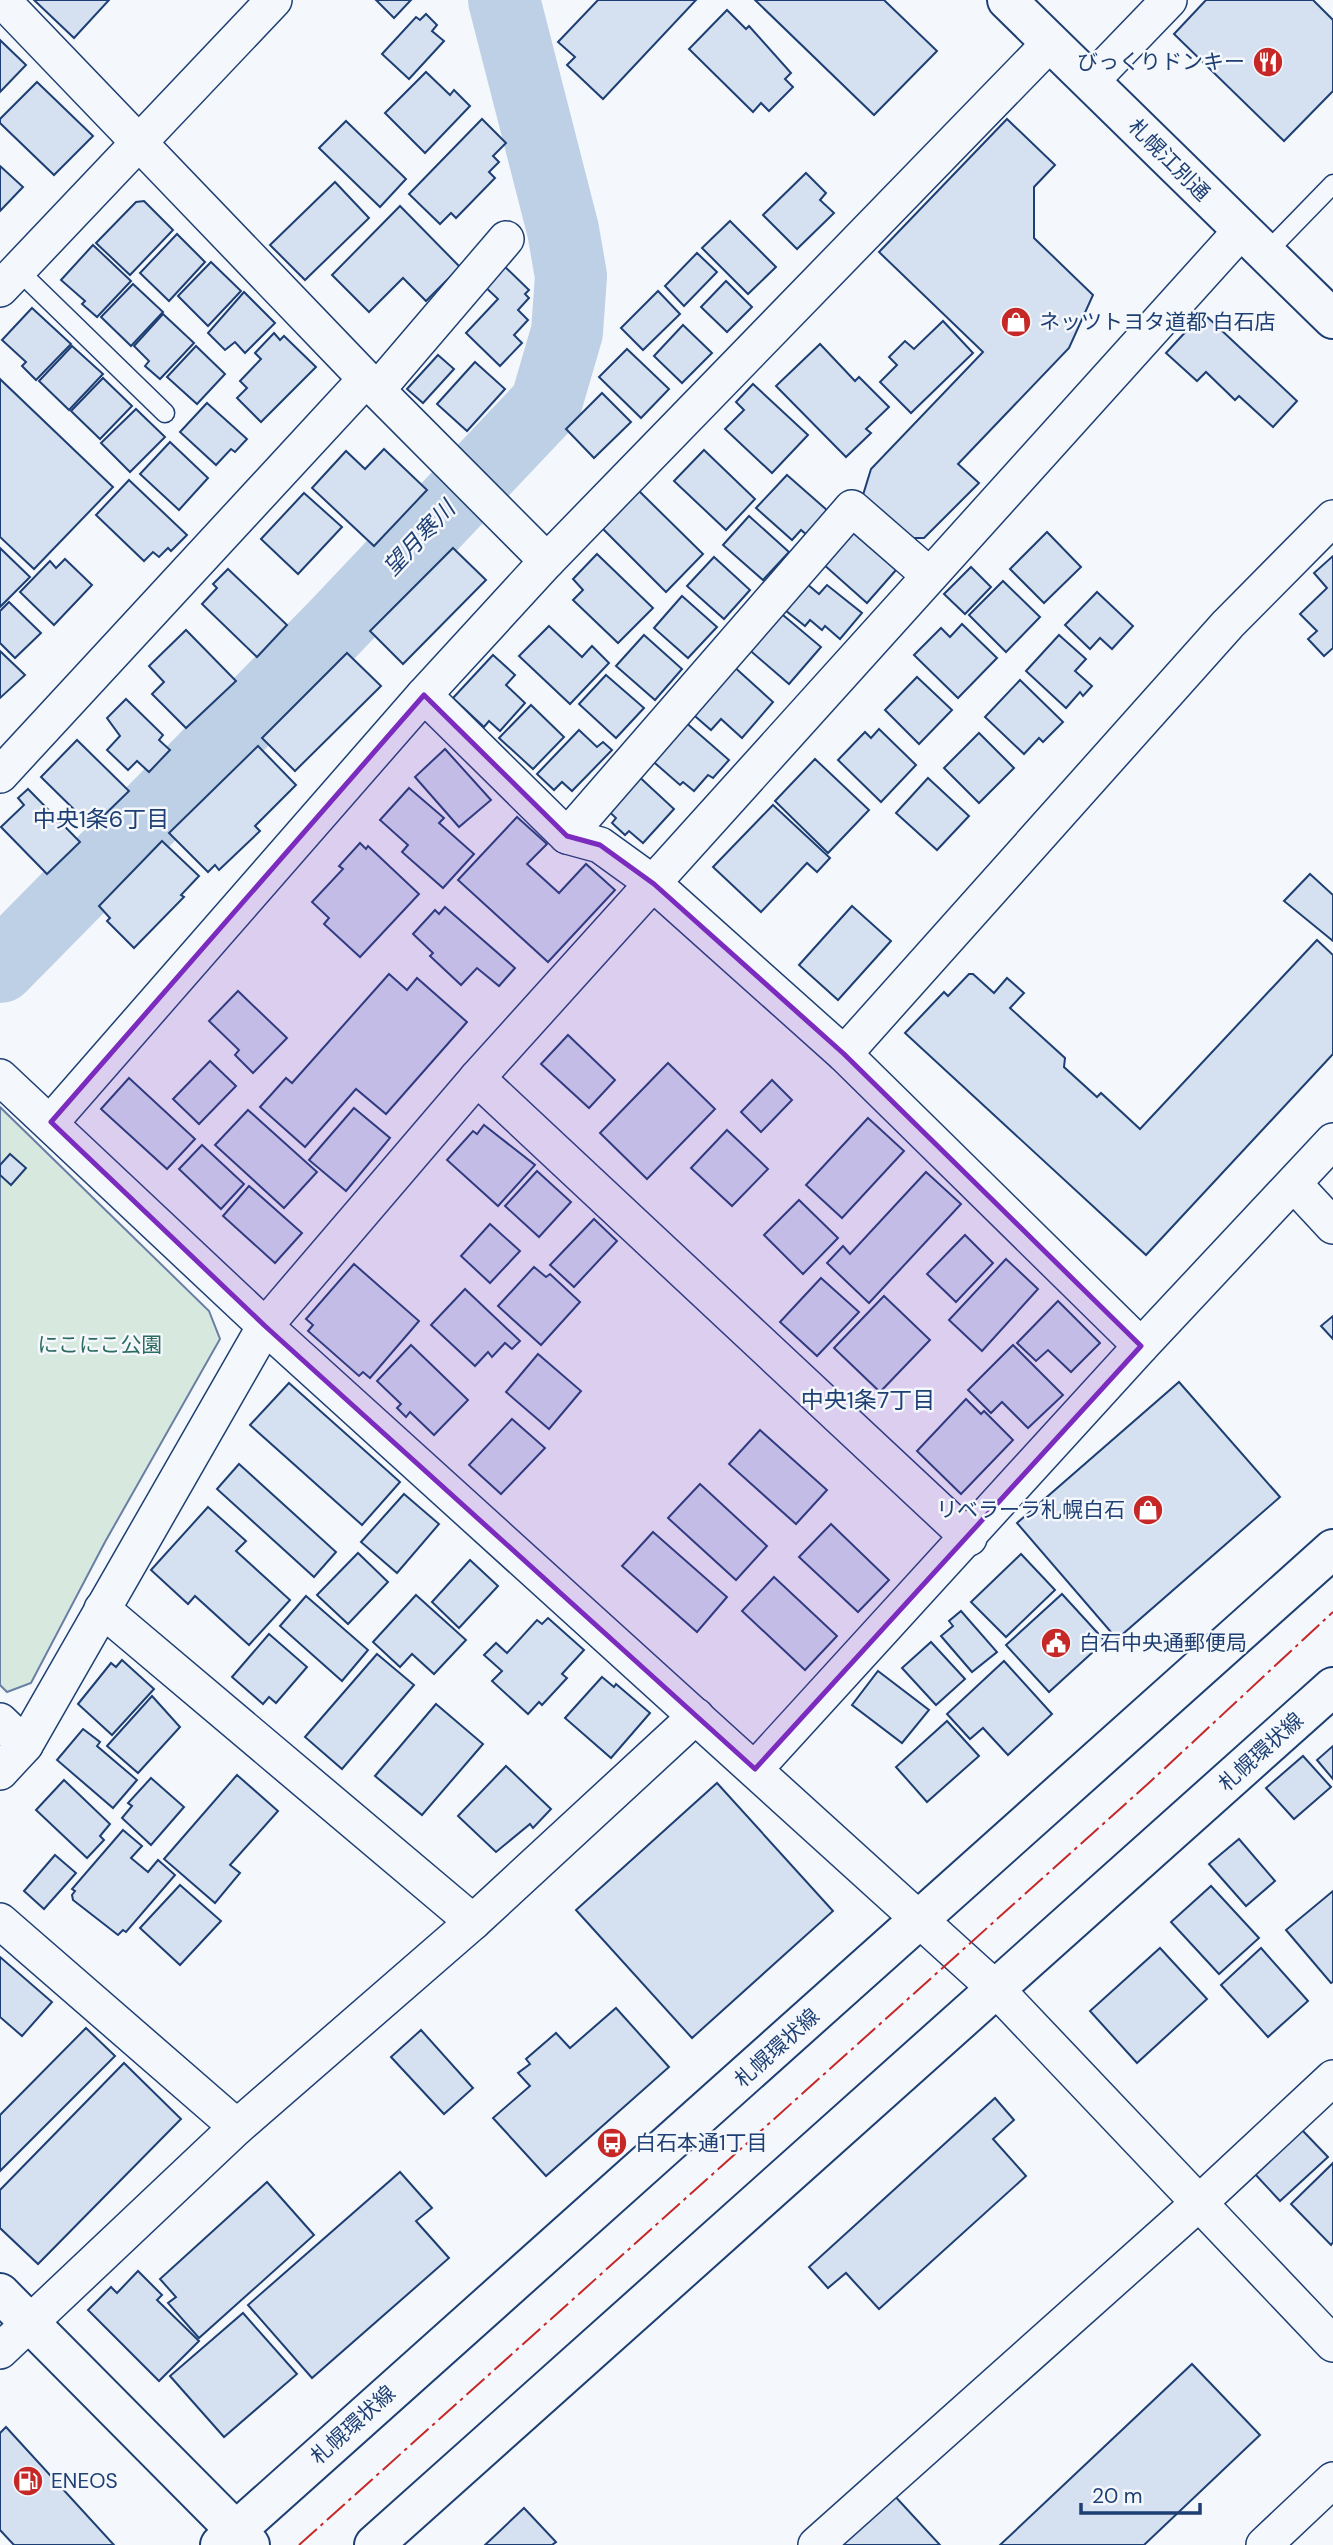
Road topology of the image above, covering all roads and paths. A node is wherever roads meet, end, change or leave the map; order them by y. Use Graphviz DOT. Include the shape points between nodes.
graph roads {
  1 [pos="2,0"];
  2 [pos="274,0"];
  3 [pos="1007,0"];
  4 [pos="1169,0"];
  5 [pos="1051,42"];
  6 [pos="1090,82"];
  7 [pos="138,143"];
  8 [pos="1333,184"];
  9 [pos="506,239"];
  10 [pos="1253,243"];
  11 [pos="9,280"];
  12 [pos="1333,319"];
  13 [pos="372,384"];
  14 [pos="165,413"];
  15 [pos="1333,518"];
  16 [pos="547,561"];
  17 [pos="929,575"];
  18 [pos="424,695"];
  19 [pos="0,775"];
  20 [pos="567,836"];
  21 [pos="654,884"];
  22 [pos="844,1054"];
  23 [pos="0,1077"];
  24 [pos="477,1079"];
  25 [pos="51,1122"];
  26 [pos="1333,1141"];
  27 [pos="1294,1184"];
  28 [pos="1333,1226"];
  29 [pos="265,1326"];
  30 [pos="1141,1346"];
  31 [pos="969,1538"];
  32 [pos="1333,1549"];
  33 [pos="102,1609"];
  34 [pos="1333,1687"];
  35 [pos="696,1716"];
  36 [pos="0,1721"];
  37 [pos="25,1745"];
  38 [pos="755,1769"];
  39 [pos="0,1772"];
  40 [pos="922,1919"];
  41 [pos="0,1921"];
  42 [pos="473,1922"];
  43 [pos="997,1990"];
  44 [pos="1333,2078"];
  45 [pos="237,2127"];
  46 [pos="1199,2203"];
  47 [pos="0,2293"];
  48 [pos="32,2325"];
  49 [pos="1333,2344"];
  50 [pos="0,2351"];
  51 [pos="1333,2480"];
  52 [pos="235,2540"];
  53 [pos="374,2545"];
  54 [pos="816,2545"];
  55 [pos="1264,2545"];
  1 -- 7 [label="street"];
  2 -- 7 [label="street"];
  3 -- 5 [label="main road, 札幌江別通"];
  4 -- 6 [label="street"];
  5 -- 6 [label="main road, 札幌江別通"];
  5 -- 16 [label="street"];
  6 -- 10 [label="main road, 札幌江別通"];
  7 -- 11 [label="street"];
  7 -- 13 [label="street"];
  8 -- 10 [label="lane"];
  9 -- 13 [label="street"];
  10 -- 12 [label="main road, 札幌江別通"];
  10 -- 17 [label="street"];
  11 -- 14 [label="lane"];
  13 -- 16 [label="street"];
  13 -- 19 [label="street"];
  15 -- 22 [label="street" via="1228,624"];
  16 -- 18 [label="street"];
  17 -- 20 [label="street" via="852,508"];
  17 -- 21 [label="street"];
  18 -- 20 [label="street"];
  18 -- 25 [label="street"];
  20 -- 21 [label="street" via="600,845"];
  21 -- 22 [label="street"];
  21 -- 24 [label="street"];
  22 -- 30 [label="street"];
  23 -- 25 [label="street"];
  24 -- 29 [label="street"];
  24 -- 31 [label="street"];
  25 -- 29 [label="street"];
  26 -- 27 [label="street"];
  27 -- 28 [label="street"];
  27 -- 30 [label="street"];
  29 -- 33 [label="street"];
  29 -- 35 [label="street"];
  30 -- 31 [label="street"];
  31 -- 38 [label="street"];
  32 -- 40 [label="main road, 札幌環状線"];
  33 -- 37 [label="street"];
  33 -- 42 [label="street"];
  34 -- 43 [label="main road, 札幌環状線"];
  35 -- 38 [label="street"];
  35 -- 42 [label="street"];
  36 -- 37 [label="street"];
  37 -- 39 [label="street"];
  38 -- 40 [label="street"];
  40 -- 43 [label="street"];
  40 -- 52 [label="main road, 札幌環状線"];
  41 -- 45 [label="street"];
  42 -- 45 [label="street"];
  43 -- 46 [label="street"];
  43 -- 53 [label="main road, 札幌環状線"];
  44 -- 46 [label="street"];
  45 -- 48 [label="street"];
  46 -- 49 [label="street"];
  46 -- 54 [label="street"];
  47 -- 48 [label="main road"];
  48 -- 50 [label="street"];
  48 -- 52 [label="main road"];
  51 -- 55 [label="street"];
}
